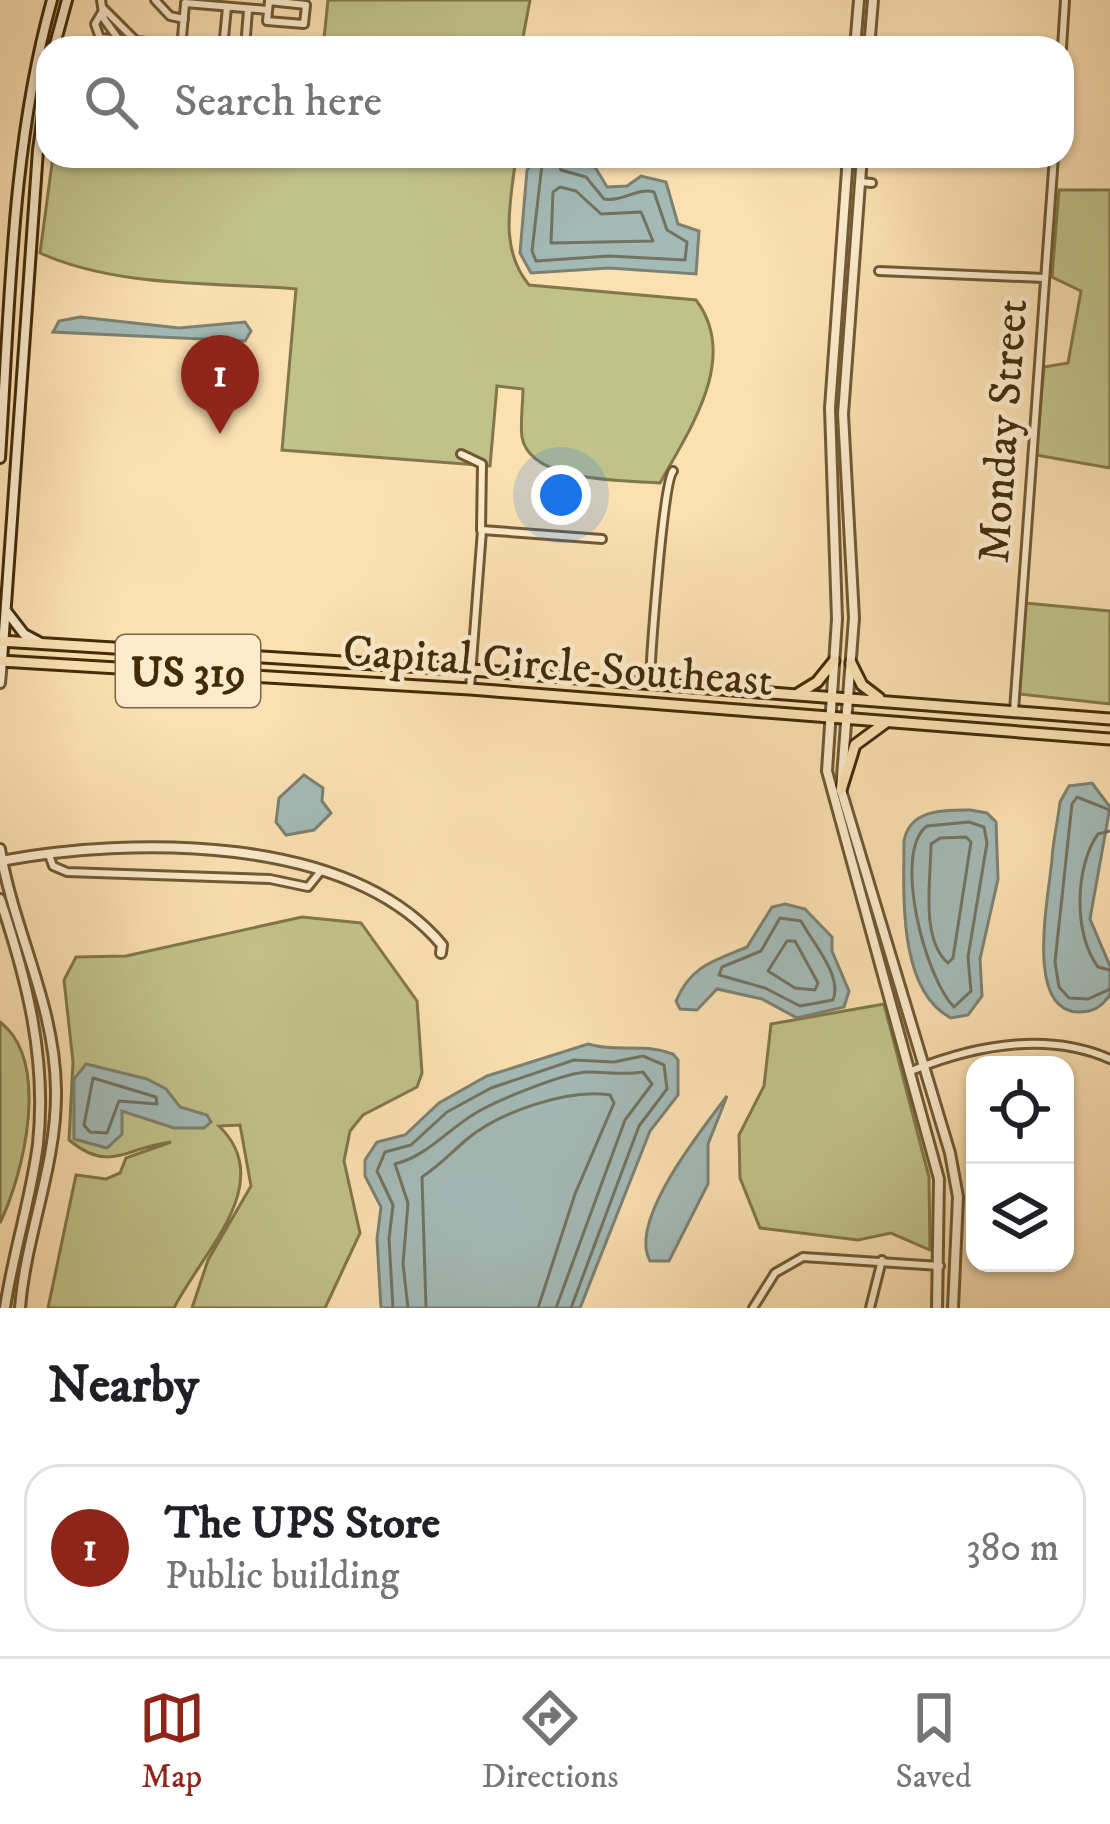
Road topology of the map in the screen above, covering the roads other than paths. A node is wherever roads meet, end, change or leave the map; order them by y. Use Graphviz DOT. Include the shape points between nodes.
graph roads {
  1 [pos="52,0"];
  2 [pos="67,0"];
  3 [pos="155,0"];
  4 [pos="859,0"];
  5 [pos="872,0"];
  6 [pos="1065,0"];
  7 [pos="186,2"];
  8 [pos="103,5"];
  9 [pos="227,7"];
  10 [pos="248,9"];
  11 [pos="268,10"];
  12 [pos="184,19"];
  13 [pos="43,36"];
  14 [pos="57,36"];
  15 [pos="125,36"];
  16 [pos="183,36"];
  17 [pos="224,36"];
  18 [pos="245,36"];
  19 [pos="857,36"];
  20 [pos="870,36"];
  21 [pos="1063,36"];
  22 [pos="36,67"];
  23 [pos="40,168"];
  24 [pos="847,168"];
  25 [pos="861,168"];
  26 [pos="1053,168"];
  27 [pos="846,182"];
  28 [pos="860,182"];
  29 [pos="872,183"];
  30 [pos="879,271"];
  31 [pos="1045,278"];
  32 [pos="1,430"];
  33 [pos="16,432"];
  34 [pos="461,454"];
  35 [pos="0,458"];
  36 [pos="674,471"];
  37 [pos="482,530"];
  38 [pos="602,539"];
  39 [pos="6,609"];
  40 [pos="2,641"];
  41 [pos="40,643"];
  42 [pos="1,661"];
  43 [pos="834,661"];
  44 [pos="851,663"];
  45 [pos="472,670"];
  46 [pos="650,682"];
  47 [pos="0,683"];
  48 [pos="470,689"];
  49 [pos="798,693"];
  50 [pos="831,695"];
  51 [pos="848,698"];
  52 [pos="884,700"];
  53 [pos="1014,711"];
  54 [pos="829,717"];
  55 [pos="845,717"];
  56 [pos="1110,719"];
  57 [pos="890,722"];
  58 [pos="1110,740"];
  59 [pos="841,790"];
  60 [pos="0,849"];
  61 [pos="48,852"];
  62 [pos="1,861"];
  63 [pos="320,872"];
  64 [pos="0,899"];
  65 [pos="441,953"];
  66 [pos="1110,1060"];
  67 [pos="922,1066"];
  68 [pos="911,1071"];
  69 [pos="882,1260"];
  70 [pos="940,1266"];
  71 [pos="5,1308"];
  72 [pos="20,1308"];
  73 [pos="753,1308"];
  74 [pos="870,1308"];
  75 [pos="937,1308"];
  76 [pos="953,1308"];
  1 -- 13 [label="street"];
  2 -- 14 [label="street"];
  3 -- 12 [label="street"];
  4 -- 19 [label="street"];
  5 -- 20 [label="street"];
  6 -- 21 [label="street"];
  7 -- 9 [label="street"];
  7 -- 12 [label="street"];
  8 -- 15 [label="street" via="104,20"];
  9 -- 10 [label="street"];
  9 -- 17 [label="street"];
  10 -- 11 [label="street"];
  10 -- 18 [label="street"];
  11 -- 11 [label="street" via="269,1 306,5 304,24 267,21"];
  12 -- 16 [label="street"];
  22 -- 32 [label="street"];
  23 -- 33 [label="street"];
  24 -- 27 [label="street"];
  25 -- 28 [label="street"];
  26 -- 31 [label="street, Monday Street"];
  27 -- 28 [label="street"];
  27 -- 43 [label="street" via="830,408"];
  28 -- 29 [label="street"];
  28 -- 44 [label="street" via="843,441"];
  30 -- 31 [label="street"];
  31 -- 53 [label="street, Monday Street"];
  32 -- 33 [label="street"];
  32 -- 35 [label="street"];
  33 -- 39 [label="street"];
  34 -- 37 [label="street" via="482,464"];
  36 -- 46 [label="street" via="663,510"];
  37 -- 38 [label="street"];
  37 -- 45 [label="street"];
  39 -- 40 [label="street"];
  39 -- 41 [label="street"];
  40 -- 41 [label="main road, Capital Circle Southeast / US 319"];
  40 -- 42 [label="street"];
  41 -- 45 [label="main road, Capital Circle Southeast / US 319"];
  42 -- 47 [label="street"];
  42 -- 48 [label="main road, Capital Circle Southeast / US 319"];
  43 -- 49 [label="main road"];
  43 -- 50 [label="street"];
  44 -- 51 [label="street"];
  44 -- 52 [label="main road" via="862,685"];
  45 -- 46 [label="main road, Capital Circle Southeast / US 319"];
  45 -- 48 [label="street"];
  46 -- 49 [label="main road, Capital Circle Southeast / US 319"];
  48 -- 54 [label="main road, Capital Circle Southeast / US 319"];
  49 -- 50 [label="main road, Capital Circle Southeast / US 319"];
  50 -- 51 [label="main road, Capital Circle Southeast / US 319"];
  50 -- 54 [label="street"];
  51 -- 52 [label="main road, Capital Circle Southeast / US 319"];
  51 -- 55 [label="street"];
  52 -- 53 [label="main road, Capital Circle Southeast / US 319"];
  53 -- 56 [label="main road, Capital Circle Southeast / US 319"];
  54 -- 55 [label="main road, Capital Circle Southeast / US 319"];
  54 -- 68 [label="street" via="831,802"];
  55 -- 57 [label="main road, Capital Circle Southeast / US 319"];
  55 -- 59 [label="street"];
  57 -- 58 [label="main road, Capital Circle Southeast / US 319"];
  57 -- 59 [label="main road" via="860,738"];
  59 -- 67 [label="street"];
  60 -- 62 [label="street"];
  61 -- 62 [label="street"];
  61 -- 63 [label="street" via="170,845"];
  61 -- 63 [label="street" via="53,866 67,872 308,887"];
  62 -- 72 [label="street" via="43,992 56,1091"];
  63 -- 65 [label="street" via="418,917"];
  64 -- 71 [label="street" via="30,993 41,1095"];
  66 -- 67 [label="street" via="1024,1043"];
  67 -- 68 [label="street"];
  67 -- 76 [label="street" via="958,1197"];
  68 -- 70 [label="street" via="939,1179"];
  69 -- 70 [label="street"];
  69 -- 73 [label="street" via="791,1261"];
  69 -- 74 [label="street"];
  70 -- 75 [label="street"];
}
